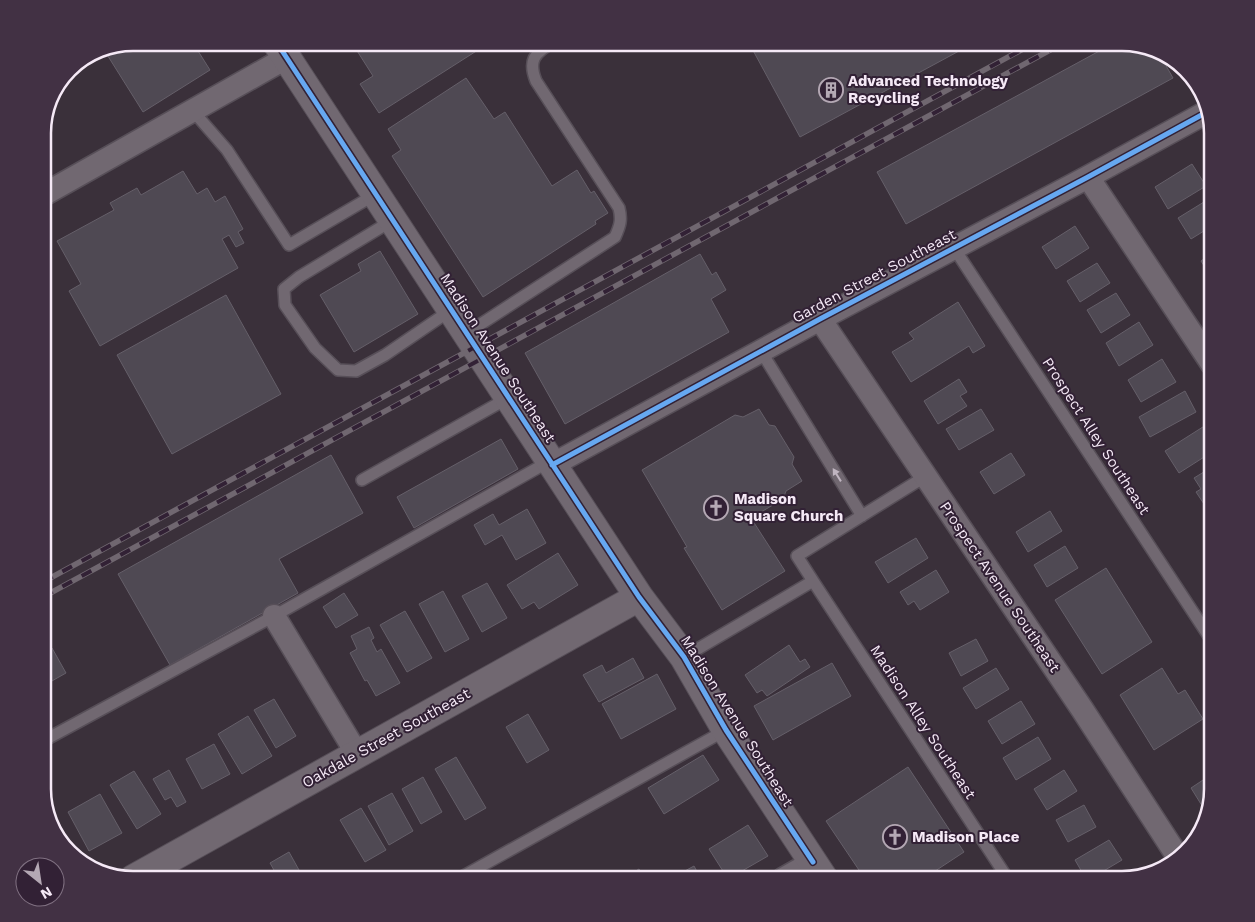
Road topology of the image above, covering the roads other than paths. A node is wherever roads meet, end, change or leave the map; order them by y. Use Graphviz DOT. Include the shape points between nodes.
graph roads {
  1 [pos="275,51"];
  2 [pos="284,51"];
  3 [pos="539,51"];
  4 [pos="192,111"];
  5 [pos="1202,115"];
  6 [pos="1088,177"];
  7 [pos="51,190"];
  8 [pos="376,194"];
  9 [pos="393,220"];
  10 [pos="954,248"];
  11 [pos="451,310"];
  12 [pos="820,318"];
  13 [pos="467,333"];
  14 [pos="761,351"];
  15 [pos="1204,352"];
  16 [pos="508,398"];
  17 [pos="551,463"];
  18 [pos="926,476"];
  19 [pos="362,480"];
  20 [pos="862,516"];
  21 [pos="813,581"];
  22 [pos="639,597"];
  23 [pos="274,616"];
  24 [pos="1204,629"];
  25 [pos="684,657"];
  26 [pos="726,730"];
  27 [pos="51,737"];
  28 [pos="357,754"];
  29 [pos="1175,852"];
  30 [pos="149,871"];
  31 [pos="474,871"];
  32 [pos="819,871"];
  33 [pos="1002,871"];
  1 -- 4 [label="street"];
  2 -- 8 [label="street, Madison Avenue Southeast"];
  3 -- 13 [label="lane" via="532,61 536,81 619,208 621,226 615,237"];
  4 -- 7 [label="street"];
  4 -- 8 [label="lane" via="227,150 289,245"];
  5 -- 6 [label="street, Garden Street Southeast"];
  6 -- 10 [label="street, Garden Street Southeast"];
  6 -- 15 [label="street"];
  8 -- 9 [label="street, Madison Avenue Southeast"];
  9 -- 11 [label="street, Madison Avenue Southeast"];
  9 -- 11 [label="lane" via="299,277 284,289 285,304 315,348 338,370 356,371"];
  10 -- 12 [label="street, Garden Street Southeast"];
  10 -- 24 [label="lane, Prospect Alley Southeast"];
  11 -- 13 [label="street, Madison Avenue Southeast"];
  12 -- 14 [label="street, Garden Street Southeast"];
  12 -- 18 [label="street, Prospect Avenue Southeast"];
  13 -- 16 [label="street, Madison Avenue Southeast"];
  14 -- 17 [label="street, Garden Street Southeast"];
  20 -- 14 [label="lane, one-way"];
  16 -- 17 [label="street, Madison Avenue Southeast"];
  16 -- 19 [label="lane"];
  17 -- 22 [label="street, Madison Avenue Southeast"];
  17 -- 23 [label="lane"];
  18 -- 20 [label="lane"];
  18 -- 29 [label="street, Prospect Avenue Southeast"];
  20 -- 21 [label="lane, Madison Alley Southeast" via="798,556"];
  21 -- 25 [label="lane"];
  21 -- 33 [label="lane, Madison Alley Southeast"];
  22 -- 25 [label="street, Madison Avenue Southeast"];
  22 -- 28 [label="street, Oakdale Street Southeast"];
  23 -- 27 [label="lane"];
  23 -- 28 [label="street"];
  25 -- 26 [label="street, Madison Avenue Southeast"];
  26 -- 31 [label="lane"];
  26 -- 32 [label="street, Madison Avenue Southeast"];
  28 -- 30 [label="street, Oakdale Street Southeast"];
}
